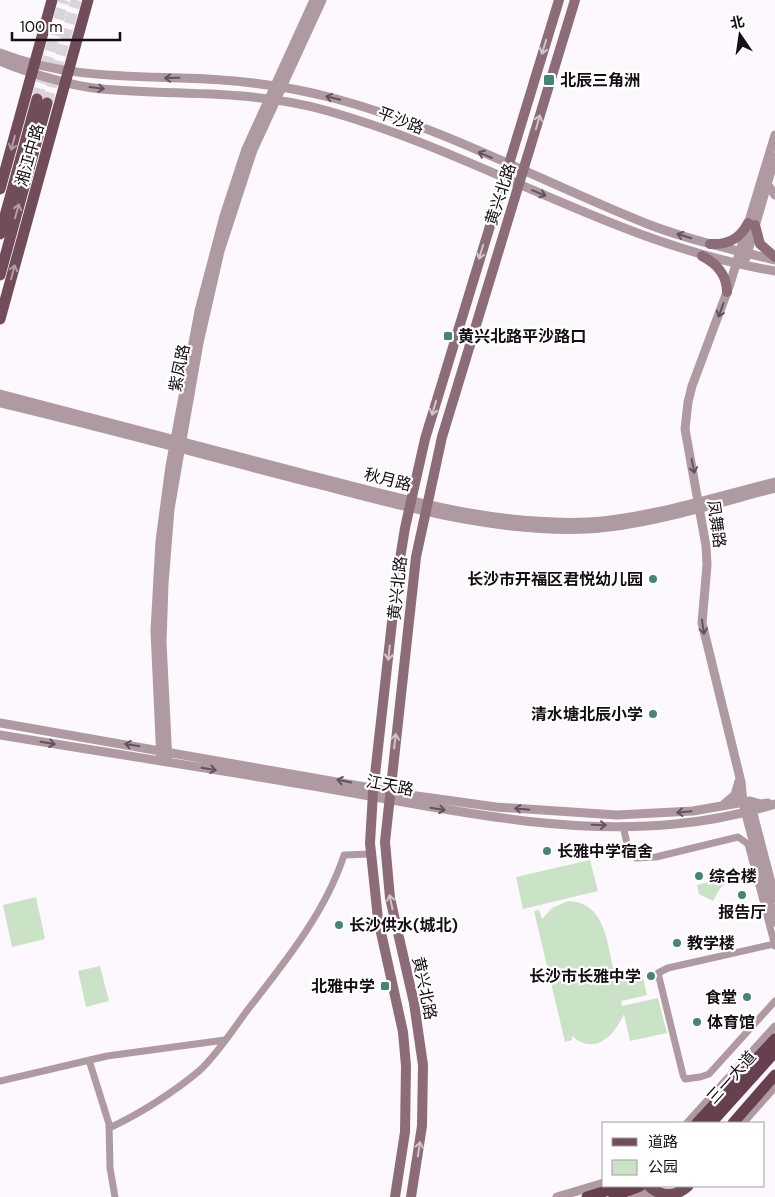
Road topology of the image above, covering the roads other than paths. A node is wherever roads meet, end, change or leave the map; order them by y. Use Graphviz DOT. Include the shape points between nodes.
graph roads {
  1 [pos="52,0"];
  2 [pos="88,0"];
  3 [pos="314,0"];
  4 [pos="322,0"];
  5 [pos="558,0"];
  6 [pos="575,0"];
  7 [pos="0,52"];
  8 [pos="0,61"];
  9 [pos="34,68"];
  10 [pos="67,76"];
  11 [pos="277,86"];
  12 [pos="272,99"];
  13 [pos="775,135"];
  14 [pos="775,157"];
  15 [pos="509,165"];
  16 [pos="523,171"];
  17 [pos="504,179"];
  18 [pos="767,184"];
  19 [pos="518,185"];
  20 [pos="0,189"];
  21 [pos="775,195"];
  22 [pos="752,224"];
  23 [pos="0,234"];
  24 [pos="710,244"];
  25 [pos="744,252"];
  26 [pos="702,256"];
  27 [pos="775,258"];
  28 [pos="740,265"];
  29 [pos="775,271"];
  30 [pos="0,275"];
  31 [pos="727,292"];
  32 [pos="0,319"];
  33 [pos="0,394"];
  34 [pos="0,403"];
  35 [pos="177,444"];
  36 [pos="775,482"];
  37 [pos="775,488"];
  38 [pos="410,504"];
  39 [pos="700,504"];
  40 [pos="425,508"];
  41 [pos="0,723"];
  42 [pos="0,735"];
  43 [pos="164,751"];
  44 [pos="164,762"];
  45 [pos="738,771"];
  46 [pos="373,792"];
  47 [pos="389,795"];
  48 [pos="772,804"];
  49 [pos="748,807"];
  50 [pos="715,808"];
  51 [pos="719,818"];
  52 [pos="756,824"];
  53 [pos="623,826"];
  54 [pos="752,837"];
  55 [pos="371,854"];
  56 [pos="775,898"];
  57 [pos="775,922"];
  58 [pos="775,945"];
  59 [pos="775,1001"];
  60 [pos="775,1027"];
  61 [pos="775,1038"];
  62 [pos="225,1040"];
  63 [pos="775,1052"];
  64 [pos="89,1060"];
  65 [pos="775,1063"];
  66 [pos="775,1075"];
  67 [pos="0,1081"];
  68 [pos="775,1086"];
  69 [pos="689,1122"];
  70 [pos="698,1122"];
  71 [pos="712,1122"];
  72 [pos="722,1122"];
  73 [pos="734,1122"];
  74 [pos="743,1122"];
  75 [pos="108,1128"];
  76 [pos="602,1184"];
  77 [pos="619,1187"];
  78 [pos="637,1187"];
  79 [pos="650,1187"];
  80 [pos="686,1187"];
  81 [pos="662,1195"];
  82 [pos="115,1197"];
  83 [pos="395,1197"];
  84 [pos="411,1197"];
  85 [pos="557,1197"];
  86 [pos="587,1197"];
  87 [pos="612,1197"];
  88 [pos="633,1197"];
  1 -- 9 [label="main road, 湘江中路"];
  2 -- 10 [label="main road, 湘江中路"];
  3 -- 11 [label="street, 紫凤路"];
  4 -- 11 [label="street, 紫凤路"];
  5 -- 15 [label="main road, 黄兴北路, one-way"];
  16 -- 6 [label="main road, 黄兴北路, one-way"];
  7 -- 9 [label="street, 平沙路"];
  8 -- 9 [label="street, 平沙路"];
  9 -- 10 [label="street, 平沙路"];
  9 -- 20 [label="main road, 湘江中路, one-way"];
  11 -- 10 [label="street, 平沙路, one-way"];
  10 -- 12 [label="street, 平沙路, one-way" via="102,89"];
  32 -- 10 [label="main road, 湘江中路, one-way"];
  11 -- 12 [label="street, 紫凤路"];
  15 -- 11 [label="street, 平沙路, one-way" via="388,114"];
  12 -- 17 [label="street, 平沙路" via="362,121"];
  12 -- 35 [label="street, 紫凤路" via="220,250"];
  13 -- 22 [label="street, 凤舞路"];
  14 -- 18 [label="street, 凤舞路"];
  15 -- 16 [label="street, 平沙路"];
  15 -- 17 [label="main road, 黄兴北路"];
  16 -- 19 [label="main road, 黄兴北路"];
  24 -- 16 [label="street, 平沙路, one-way" via="650,224"];
  17 -- 19 [label="street, 平沙路"];
  17 -- 38 [label="main road, 黄兴北路, one-way" via="440,383"];
  18 -- 21 [label="street"];
  18 -- 22 [label="street, 凤舞路"];
  19 -- 26 [label="street, 平沙路, one-way" via="658,242"];
  19 -- 40 [label="main road, 黄兴北路" via="455,390"];
  22 -- 24 [label="main road" via="733,240"];
  22 -- 25 [label="street, 凤舞路"];
  22 -- 27 [label="main road" via="760,244"];
  30 -- 23 [label="main road, 湘江中路, one-way" via="42,101"];
  24 -- 25 [label="street, 平沙路"];
  25 -- 27 [label="street, 平沙路"];
  25 -- 28 [label="street, 凤舞路"];
  26 -- 28 [label="street, 平沙路"];
  26 -- 31 [label="main road" via="719,270 726,281"];
  28 -- 29 [label="street, 平沙路"];
  28 -- 31 [label="street, 凤舞路"];
  31 -- 39 [label="street, 凤舞路, one-way" via="692,386 685,417"];
  33 -- 35 [label="street, 秋月路"];
  34 -- 35 [label="street, 秋月路"];
  35 -- 38 [label="street, 秋月路"];
  35 -- 43 [label="street, 紫凤路" via="162,632"];
  36 -- 39 [label="street, 秋月路"];
  37 -- 39 [label="street, 秋月路"];
  38 -- 40 [label="street, 秋月路"];
  38 -- 46 [label="main road, 黄兴北路, one-way" via="397,577"];
  39 -- 40 [label="street, 秋月路" via="624,524 587,529 504,525"];
  39 -- 45 [label="street, 凤舞路, one-way" via="707,565 702,623"];
  47 -- 40 [label="main road, 黄兴北路, one-way" via="412,580"];
  43 -- 41 [label="street, 江天路, one-way"];
  42 -- 44 [label="street, 江天路, one-way"];
  43 -- 44 [label="street, 紫凤路"];
  46 -- 43 [label="street, 江天路, one-way"];
  44 -- 46 [label="street, 江天路, one-way"];
  45 -- 49 [label="street, 凤舞路"];
  45 -- 50 [label="street" via="739,784 735,795 726,804"];
  46 -- 47 [label="street, 江天路"];
  46 -- 55 [label="main road, 黄兴北路"];
  50 -- 47 [label="street, 江天路, one-way" via="655,814 583,814"];
  47 -- 53 [label="street, 江天路, one-way" via="506,818"];
  84 -- 47 [label="main road, 黄兴北路, one-way" via="422,1126 423,1065 418,1025 387,879 385,842"];
  48 -- 49 [label="street, 江天路"];
  48 -- 52 [label="street" via="756,816"];
  49 -- 50 [label="street, 江天路"];
  49 -- 51 [label="street, 江天路"];
  49 -- 52 [label="street, 凤舞路"];
  49 -- 54 [label="street, 凤舞路"];
  51 -- 53 [label="street, 江天路" via="674,825"];
  51 -- 54 [label="street" via="740,821"];
  52 -- 56 [label="street, 凤舞路"];
  53 -- 58 [label="street" via="629,852 636,858 656,857 738,837 744,840 748,844"];
  54 -- 57 [label="street, 凤舞路"];
  55 -- 62 [label="street" via="344,855 304,935"];
  55 -- 83 [label="main road, 黄兴北路" via="378,919 403,1032 406,1066 405,1132"];
  58 -- 59 [label="street" via="668,968 658,973 683,1076 693,1078 709,1074"];
  60 -- 69 [label="street"];
  61 -- 70 [label="highway"];
  62 -- 64 [label="street"];
  62 -- 75 [label="street" via="200,1071"];
  63 -- 71 [label="highway, 三一大道"];
  64 -- 67 [label="street"];
  64 -- 75 [label="street"];
  65 -- 72 [label="highway, 三一大道"];
  66 -- 73 [label="highway"];
  68 -- 74 [label="street"];
  75 -- 82 [label="street"];
  76 -- 85 [label="street"];
  77 -- 86 [label="highway"];
  78 -- 87 [label="highway"];
  79 -- 81 [label="main road"];
  80 -- 81 [label="main road" via="674,1195"];
  81 -- 88 [label="street" via="652,1193"];
}
